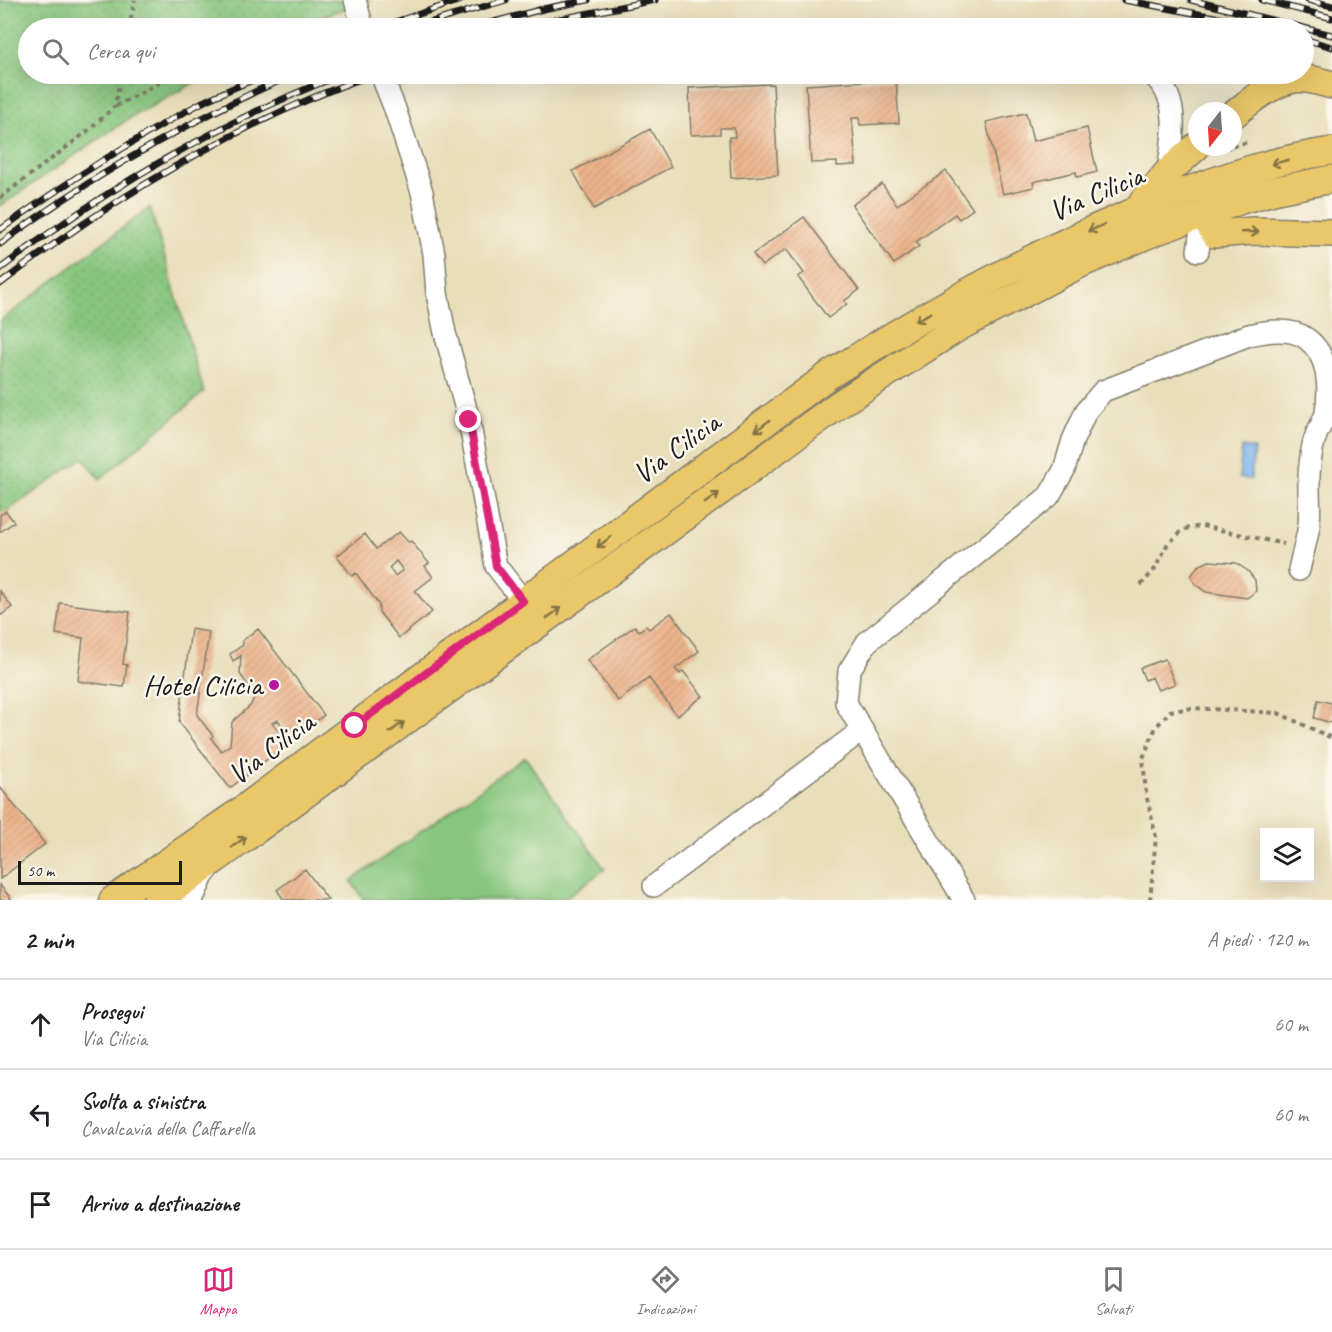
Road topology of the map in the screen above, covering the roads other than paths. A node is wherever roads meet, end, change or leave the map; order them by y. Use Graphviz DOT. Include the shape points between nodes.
graph roads {
  1 [pos="1314,81"];
  2 [pos="385,84"];
  3 [pos="1161,84"];
  4 [pos="1281,84"];
  5 [pos="1332,85"];
  6 [pos="1242,109"];
  7 [pos="1332,151"];
  8 [pos="1188,154"];
  9 [pos="1168,172"];
  10 [pos="1332,179"];
  11 [pos="1137,210"];
  12 [pos="1203,214"];
  13 [pos="1332,233"];
  14 [pos="1198,252"];
  15 [pos="1299,570"];
  16 [pos="523,601"];
  17 [pos="861,731"];
  18 [pos="216,859"];
  19 [pos="654,886"];
  20 [pos="113,900"];
  21 [pos="157,900"];
  22 [pos="192,900"];
  23 [pos="964,900"];
  1 -- 5 [label="main road"];
  2 -- 16 [label="street" via="422,192 437,293 469,420 496,566"];
  3 -- 9 [label="street" via="1173,108"];
  4 -- 6 [label="main road"];
  7 -- 11 [label="main road, Via Cilicia, one-way" via="1229,176"];
  8 -- 9 [label="main road"];
  9 -- 11 [label="main road"];
  10 -- 12 [label="main road, Via Cilicia" via="1277,190"];
  11 -- 16 [label="main road, Via Cilicia, one-way" via="946,303 829,375"];
  12 -- 13 [label="main road, one-way" via="1215,234"];
  12 -- 14 [label="street"];
  18 -- 12 [label="main road, Via Cilicia, one-way" via="841,403 932,343 1080,264"];
  15 -- 17 [label="street" via="1309,523 1310,464 1326,415 1327,374 1307,338 1268,330 1103,391 1086,411 1064,470 1049,496 867,642 849,671 846,703"];
  16 -- 20 [label="main road, Via Cilicia" via="238,813"];
  17 -- 19 [label="street"];
  17 -- 23 [label="street"];
  18 -- 21 [label="main road, Via Cilicia"];
  18 -- 22 [label="street"];
}
